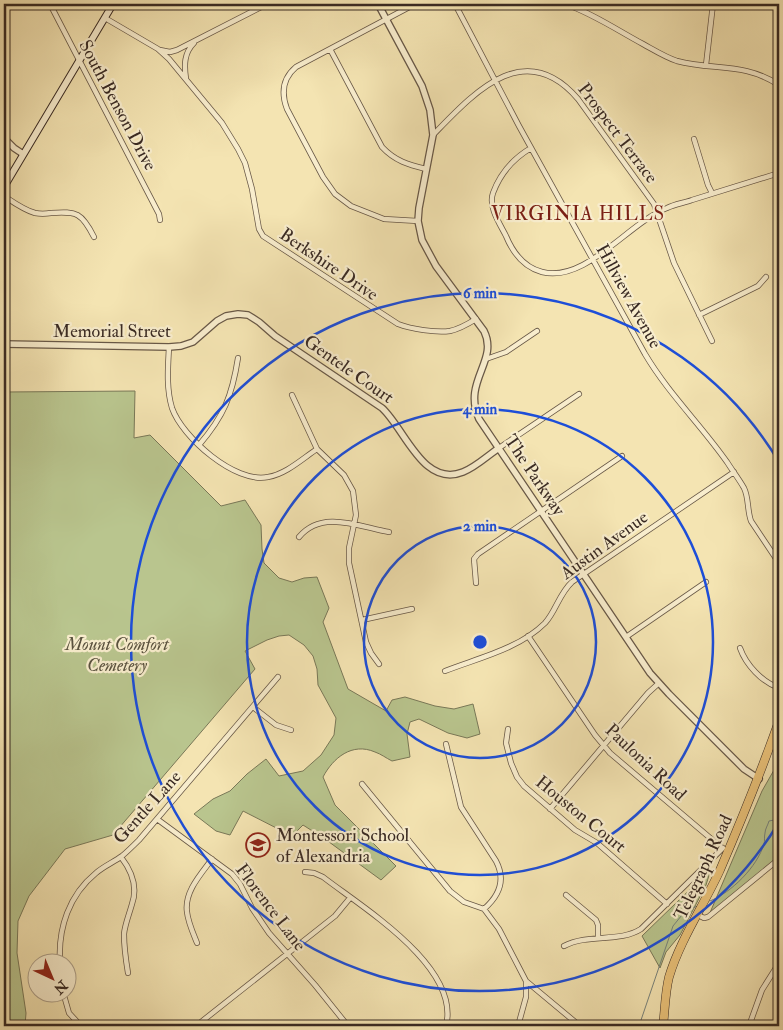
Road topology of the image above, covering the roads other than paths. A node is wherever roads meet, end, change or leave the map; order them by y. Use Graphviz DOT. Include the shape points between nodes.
graph roads {
  1 [pos="50,4"];
  2 [pos="113,4"];
  3 [pos="267,4"];
  4 [pos="378,4"];
  5 [pos="416,4"];
  6 [pos="455,4"];
  7 [pos="565,4"];
  8 [pos="712,4"];
  9 [pos="105,18"];
  10 [pos="387,18"];
  11 [pos="197,40"];
  12 [pos="158,49"];
  13 [pos="330,49"];
  14 [pos="79,61"];
  15 [pos="706,65"];
  16 [pos="186,80"];
  17 [pos="495,81"];
  18 [pos="779,85"];
  19 [pos="433,135"];
  20 [pos="4,138"];
  21 [pos="694,140"];
  22 [pos="531,148"];
  23 [pos="23,154"];
  24 [pos="426,169"];
  25 [pos="779,173"];
  26 [pos="4,187"];
  27 [pos="712,193"];
  28 [pos="4,196"];
  29 [pos="658,212"];
  30 [pos="160,220"];
  31 [pos="418,221"];
  32 [pos="94,236"];
  33 [pos="592,258"];
  34 [pos="766,276"];
  35 [pos="240,314"];
  36 [pos="699,315"];
  37 [pos="476,319"];
  38 [pos="537,332"];
  39 [pos="712,341"];
  40 [pos="4,344"];
  41 [pos="169,347"];
  42 [pos="238,358"];
  43 [pos="486,359"];
  44 [pos="579,394"];
  45 [pos="292,395"];
  46 [pos="199,445"];
  47 [pos="499,448"];
  48 [pos="317,449"];
  49 [pos="622,456"];
  50 [pos="734,472"];
  51 [pos="541,511"];
  52 [pos="354,524"];
  53 [pos="389,532"];
  54 [pos="299,537"];
  55 [pos="779,563"];
  56 [pos="584,574"];
  57 [pos="706,582"];
  58 [pos="476,583"];
  59 [pos="412,609"];
  60 [pos="362,620"];
  61 [pos="528,636"];
  62 [pos="626,637"];
  63 [pos="740,648"];
  64 [pos="379,664"];
  65 [pos="445,671"];
  66 [pos="278,677"];
  67 [pos="659,683"];
  68 [pos="779,688"];
  69 [pos="253,707"];
  70 [pos="779,721"];
  71 [pos="291,730"];
  72 [pos="508,730"];
  73 [pos="446,744"];
  74 [pos="604,745"];
  75 [pos="759,779"];
  76 [pos="362,784"];
  77 [pos="550,808"];
  78 [pos="157,819"];
  79 [pos="726,847"];
  80 [pos="121,857"];
  81 [pos="212,859"];
  82 [pos="779,859"];
  83 [pos="305,872"];
  84 [pos="566,895"];
  85 [pos="350,898"];
  86 [pos="667,904"];
  87 [pos="484,909"];
  88 [pos="698,915"];
  89 [pos="598,937"];
  90 [pos="197,943"];
  91 [pos="564,946"];
  92 [pos="60,952"];
  93 [pos="288,954"];
  94 [pos="779,963"];
  95 [pos="128,973"];
  96 [pos="526,981"];
  97 [pos="66,1002"];
  98 [pos="81,1026"];
  99 [pos="196,1026"];
  100 [pos="348,1026"];
  101 [pos="446,1026"];
  102 [pos="518,1026"];
  103 [pos="580,1026"];
  104 [pos="663,1026"];
  105 [pos="749,1026"];
  1 -- 14 [label="street, South Benson Drive"];
  2 -- 9 [label="main road"];
  3 -- 11 [label="street"];
  4 -- 10 [label="street, The Parkway"];
  5 -- 10 [label="street"];
  6 -- 17 [label="street, Hillview Avenue"];
  7 -- 15 [label="street" via="584,11 665,56"];
  8 -- 15 [label="street"];
  9 -- 12 [label="street, Berkshire Drive"];
  9 -- 14 [label="main road"];
  10 -- 13 [label="street"];
  10 -- 19 [label="street, The Parkway" via="426,96"];
  11 -- 12 [label="street" via="170,52"];
  11 -- 16 [label="street" via="186,54"];
  12 -- 16 [label="street, Berkshire Drive"];
  13 -- 24 [label="street" via="382,147 401,162"];
  13 -- 31 [label="street" via="300,64 290,73 283,91 287,109 335,194 347,203 384,219"];
  14 -- 23 [label="main road"];
  14 -- 30 [label="street, South Benson Drive"];
  15 -- 18 [label="street" via="750,71"];
  16 -- 37 [label="street, Berkshire Drive" via="222,123 238,149 250,179 258,229 263,236 398,324 444,331"];
  17 -- 19 [label="street, Prospect Terrace" via="471,96"];
  17 -- 22 [label="street, Hillview Avenue"];
  17 -- 29 [label="street, Prospect Terrace" via="512,73 529,72 548,76 566,87"];
  19 -- 24 [label="street, The Parkway"];
  20 -- 23 [label="street"];
  21 -- 27 [label="street"];
  22 -- 33 [label="street, Hillview Avenue"];
  22 -- 33 [label="street" via="513,160 492,196 493,208 512,249 526,265 550,274 572,270"];
  23 -- 26 [label="main road"];
  24 -- 31 [label="street, The Parkway"];
  25 -- 27 [label="street"];
  27 -- 29 [label="street"];
  28 -- 32 [label="street" via="32,212 76,214 85,220"];
  29 -- 33 [label="street"];
  29 -- 36 [label="street, Prospect Terrace" via="674,263"];
  31 -- 37 [label="street, The Parkway" via="430,257"];
  33 -- 50 [label="street, Hillview Avenue" via="653,367"];
  34 -- 36 [label="street" via="758,286"];
  35 -- 41 [label="street, Memorial Street" via="222,318 193,342"];
  35 -- 47 [label="street, Gentele Court" via="255,318 274,336 382,408 433,471 447,475 460,473"];
  36 -- 39 [label="street, Prospect Terrace"];
  37 -- 43 [label="street, The Parkway" via="488,341"];
  38 -- 43 [label="street" via="506,352"];
  40 -- 41 [label="street, Memorial Street"];
  41 -- 46 [label="street" via="168,386 172,406 184,430"];
  42 -- 46 [label="street" via="226,408"];
  43 -- 47 [label="street, The Parkway" via="475,387 474,407 478,419"];
  44 -- 47 [label="street, Gentele Court"];
  45 -- 48 [label="street"];
  46 -- 48 [label="street" via="235,472 257,478 278,474"];
  47 -- 51 [label="street, The Parkway"];
  48 -- 52 [label="street" via="344,475 352,488"];
  49 -- 51 [label="street"];
  50 -- 55 [label="street, Hillview Avenue" via="747,495 751,521"];
  50 -- 56 [label="street, Austin Avenue"];
  51 -- 56 [label="street, The Parkway"];
  51 -- 58 [label="street" via="478,554 474,559"];
  52 -- 53 [label="street"];
  52 -- 54 [label="street" via="322,522 309,527"];
  52 -- 60 [label="street" via="349,556"];
  56 -- 61 [label="street, Austin Avenue" via="568,586 546,621"];
  56 -- 62 [label="street, The Parkway"];
  57 -- 62 [label="street"];
  59 -- 60 [label="street"];
  60 -- 64 [label="street" via="368,648"];
  61 -- 65 [label="street, Austin Avenue" via="510,647"];
  61 -- 74 [label="street, Paulonia Road"];
  62 -- 67 [label="street, The Parkway"];
  63 -- 68 [label="street" via="749,664 767,682"];
  66 -- 69 [label="street, Gentle Lane"];
  67 -- 74 [label="street"];
  67 -- 75 [label="street, The Parkway" via="744,769"];
  69 -- 71 [label="street" via="276,726"];
  69 -- 78 [label="street, Gentle Lane"];
  70 -- 75 [label="main road, Telegraph Road"];
  72 -- 77 [label="street, Houston Court" via="507,747 515,774"];
  73 -- 87 [label="street" via="461,807 500,871 499,892"];
  74 -- 77 [label="street"];
  74 -- 79 [label="street, Paulonia Road"];
  75 -- 79 [label="main road, Telegraph Road"];
  76 -- 87 [label="street" via="450,891 464,902"];
  77 -- 86 [label="street, Houston Court" via="575,830 597,843"];
  78 -- 80 [label="street, Gentle Lane"];
  78 -- 81 [label="street, Florence Lane"];
  79 -- 86 [label="street"];
  79 -- 88 [label="main road, Telegraph Road"];
  80 -- 92 [label="street, Gentle Lane" via="97,872 74,898 61,931"];
  80 -- 95 [label="street" via="134,887 124,935"];
  81 -- 90 [label="street" via="187,900 187,913"];
  81 -- 93 [label="street, Florence Lane" via="236,879 260,922"];
  82 -- 88 [label="street" via="708,917"];
  83 -- 85 [label="street" via="318,874"];
  84 -- 89 [label="street" via="596,920"];
  85 -- 93 [label="street" via="334,916"];
  85 -- 101 [label="street" via="403,938 430,969 446,998"];
  86 -- 89 [label="street" via="637,932"];
  87 -- 96 [label="street" via="500,929"];
  88 -- 104 [label="main road, Telegraph Road" via="670,975"];
  89 -- 91 [label="street"];
  93 -- 99 [label="street"];
  93 -- 100 [label="street, Florence Lane"];
  94 -- 105 [label="street" via="762,990"];
  96 -- 102 [label="street" via="526,997"];
  96 -- 103 [label="street"];
  97 -- 98 [label="street" via="69,1013"];
}
